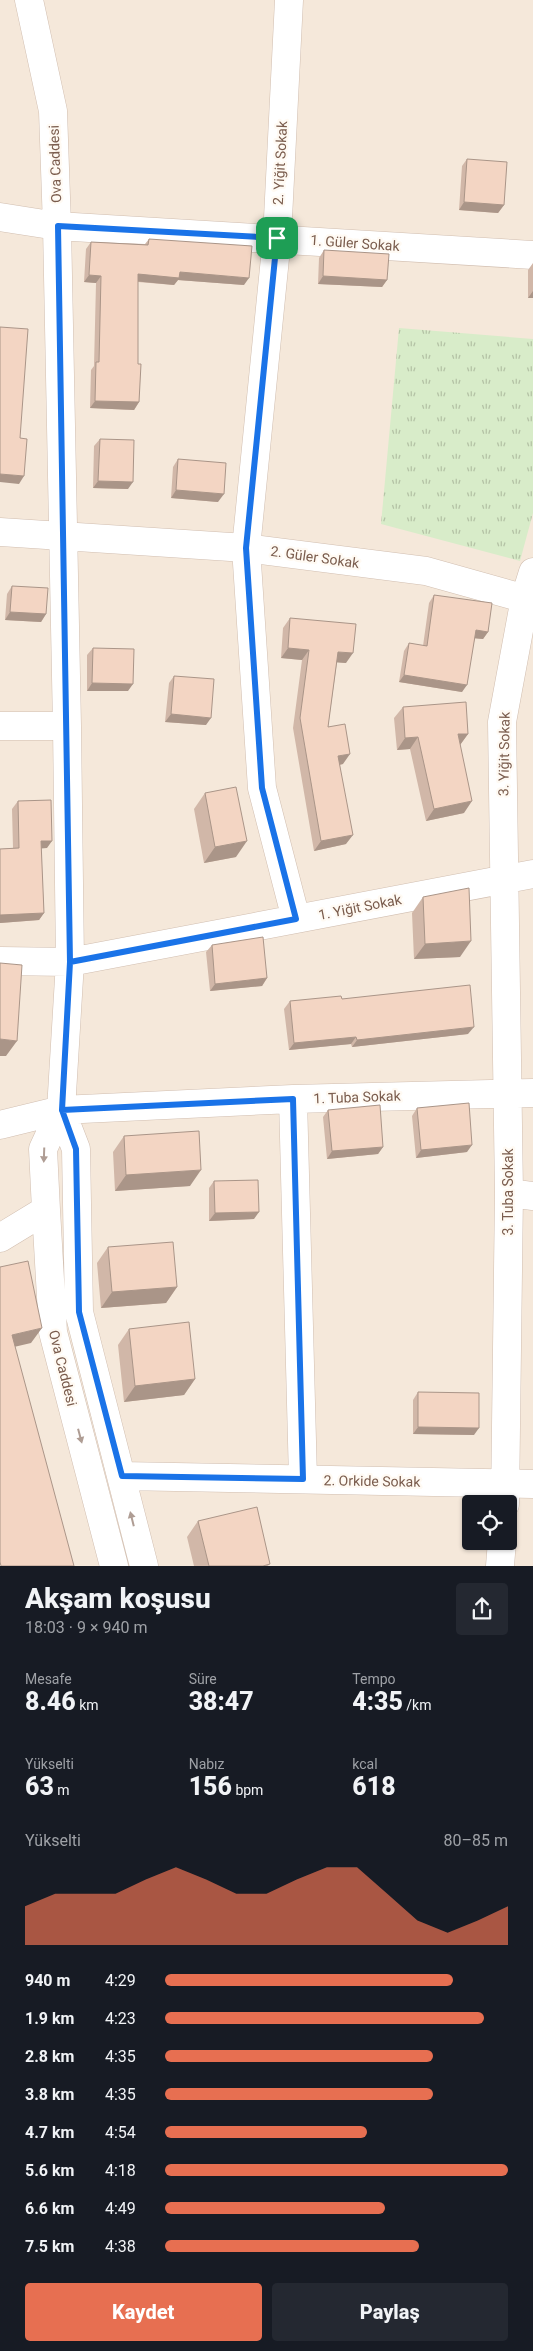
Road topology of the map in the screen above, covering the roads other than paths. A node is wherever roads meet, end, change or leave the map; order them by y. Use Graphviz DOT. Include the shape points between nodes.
graph roads {
  1 [pos="29,0"];
  2 [pos="289,0"];
  3 [pos="0,217"];
  4 [pos="58,226"];
  5 [pos="277,238"];
  6 [pos="533,254"];
  7 [pos="0,532"];
  8 [pos="63,537"];
  9 [pos="246,548"];
  10 [pos="533,572"];
  11 [pos="529,599"];
  12 [pos="0,726"];
  13 [pos="67,726"];
  14 [pos="533,874"];
  15 [pos="505,880"];
  16 [pos="296,919"];
  17 [pos="0,961"];
  18 [pos="70,962"];
  19 [pos="520,1093"];
  20 [pos="293,1099"];
  21 [pos="62,1110"];
  22 [pos="0,1125"];
  23 [pos="521,1194"];
  24 [pos="46,1210"];
  25 [pos="0,1238"];
  26 [pos="122,1476"];
  27 [pos="303,1479"];
  28 [pos="515,1490"];
  29 [pos="501,1550"];
  30 [pos="114,1566"];
  31 [pos="144,1566"];
  32 [pos="500,1566"];
  1 -- 4 [label="street, Ova Caddesi" via="53,111"];
  2 -- 5 [label="street, 2. Yiğit Sokak"];
  3 -- 4 [label="street, 1. Güler Sokak"];
  4 -- 5 [label="street, 1. Güler Sokak"];
  4 -- 8 [label="street, Ova Caddesi"];
  5 -- 6 [label="street, 1. Güler Sokak"];
  5 -- 9 [label="street, 2. Yiğit Sokak"];
  7 -- 8 [label="street, 2. Güler Sokak"];
  8 -- 9 [label="street, 2. Güler Sokak"];
  8 -- 13 [label="street, Ova Caddesi"];
  9 -- 11 [label="street, 2. Güler Sokak" via="426,571"];
  9 -- 16 [label="street, 2. Yiğit Sokak" via="262,788"];
  10 -- 11 [label="street, 3. Yiğit Sokak"];
  11 -- 15 [label="street, 3. Yiğit Sokak" via="502,722"];
  12 -- 13 [label="street"];
  13 -- 18 [label="street, Ova Caddesi"];
  14 -- 15 [label="street, 1. Yiğit Sokak"];
  15 -- 16 [label="street, 1. Yiğit Sokak"];
  15 -- 19 [label="street, 3. Tuba Sokak"];
  16 -- 18 [label="street, 1. Yiğit Sokak"];
  17 -- 18 [label="street, 1. Yiğit Sokak"];
  18 -- 21 [label="street, Ova Caddesi"];
  19 -- 20 [label="street, 1. Tuba Sokak"];
  19 -- 23 [label="street, 3. Tuba Sokak"];
  20 -- 21 [label="street, 1. Tuba Sokak"];
  20 -- 27 [label="street"];
  21 -- 22 [label="street, 1. Tuba Sokak"];
  21 -- 24 [label="street, Ova Caddesi, one-way" via="43,1149"];
  21 -- 26 [label="street, Ova Caddesi" via="76,1149 79,1312"];
  23 -- 28 [label="street, 3. Tuba Sokak"];
  24 -- 25 [label="street"];
  24 -- 30 [label="street, Ova Caddesi, one-way" via="53,1332"];
  26 -- 27 [label="street, 2. Orkide Sokak"];
  31 -- 26 [label="street, Ova Caddesi, one-way"];
  27 -- 28 [label="street, 2. Orkide Sokak"];
  29 -- 32 [label="street"];
}
